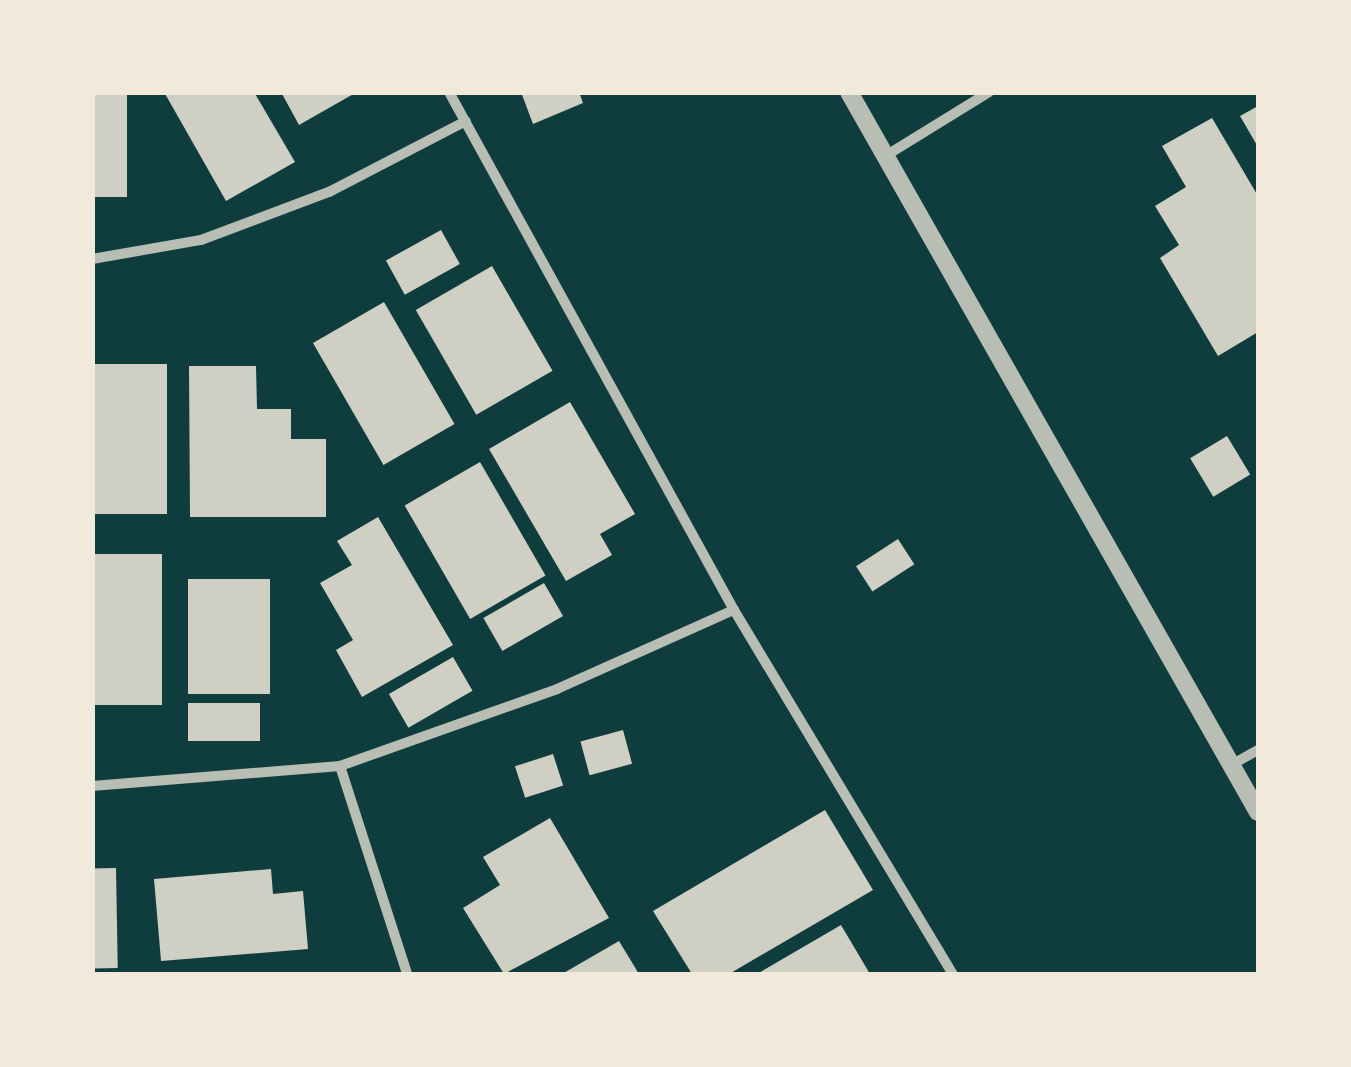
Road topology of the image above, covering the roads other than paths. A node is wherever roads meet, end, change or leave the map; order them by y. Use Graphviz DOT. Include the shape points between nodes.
graph roads {
  1 [pos="449,92"];
  2 [pos="849,92"];
  3 [pos="989,92"];
  4 [pos="466,121"];
  5 [pos="887,155"];
  6 [pos="92,259"];
  7 [pos="734,610"];
  8 [pos="1258,750"];
  9 [pos="1231,765"];
  10 [pos="340,766"];
  11 [pos="92,786"];
  12 [pos="1258,812"];
  13 [pos="407,974"];
  14 [pos="954,974"];
  1 -- 4 [label="street"];
  2 -- 5 [label="street"];
  3 -- 5 [label="street"];
  4 -- 6 [label="street" via="329,192 201,240"];
  4 -- 7 [label="street"];
  5 -- 9 [label="street"];
  7 -- 10 [label="street" via="557,689"];
  7 -- 14 [label="street"];
  8 -- 9 [label="street"];
  9 -- 12 [label="street"];
  10 -- 11 [label="street"];
  10 -- 13 [label="street"];
}
